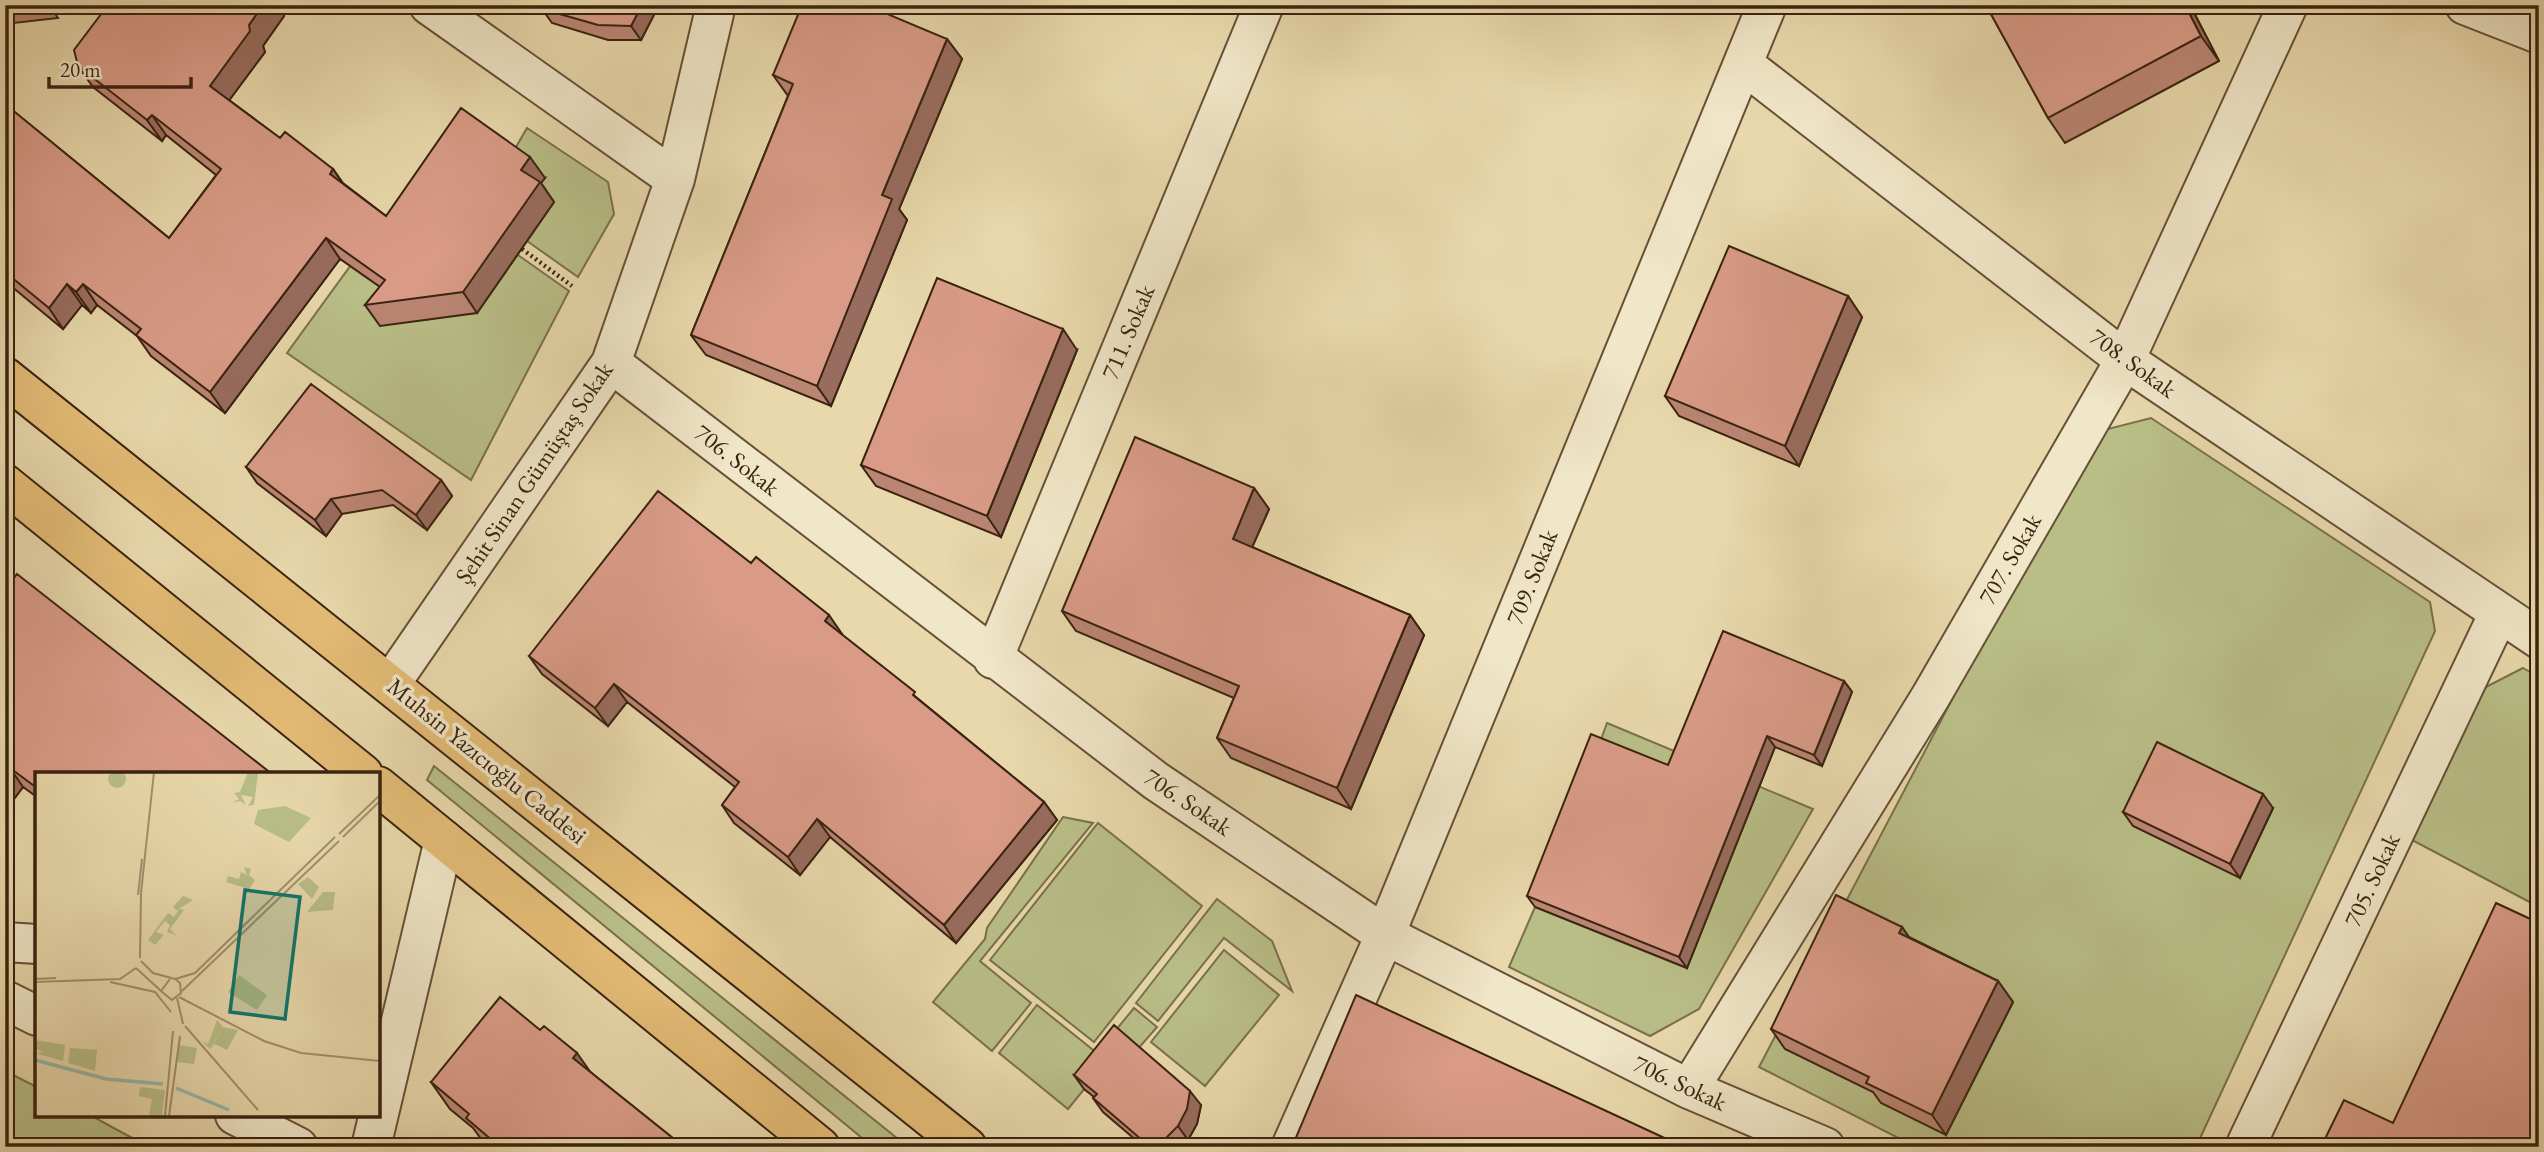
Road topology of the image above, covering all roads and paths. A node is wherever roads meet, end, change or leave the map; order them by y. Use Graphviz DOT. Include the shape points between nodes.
graph roads {
  1 [pos="429,5"];
  2 [pos="716,5"];
  3 [pos="1264,5"];
  4 [pos="1767,5"];
  5 [pos="2288,5"];
  6 [pos="2465,5"];
  7 [pos="2539,34"];
  8 [pos="1743,64"];
  9 [pos="675,179"];
  10 [pos="522,249"];
  11 [pos="572,286"];
  12 [pos="2125,360"];
  13 [pos="611,363"];
  14 [pos="5,377"];
  15 [pos="5,484"];
  16 [pos="2499,612"];
  17 [pos="2539,639"];
  18 [pos="993,659"];
  19 [pos="391,683"];
  20 [pos="361,772"];
  21 [pos="380,788"];
  22 [pos="444,839"];
  23 [pos="1385,935"];
  24 [pos="5,942"];
  25 [pos="35,944"];
  26 [pos="5,1000"];
  27 [pos="35,1015"];
  28 [pos="1689,1089"];
  29 [pos="380,1109"];
  30 [pos="239,1117"];
  31 [pos="378,1117"];
  32 [pos="298,1147"];
  33 [pos="371,1147"];
  34 [pos="820,1147"];
  35 [pos="967,1147"];
  36 [pos="1291,1147"];
  37 [pos="1825,1147"];
  38 [pos="2245,1147"];
  1 -- 9 [label="street"];
  2 -- 9 [label="street, Şehit Sinan Gümüştaş Sokak"];
  3 -- 18 [label="street, 711. Sokak"];
  4 -- 8 [label="street, 709. Sokak"];
  5 -- 12 [label="street, 707. Sokak"];
  6 -- 7 [label="street"];
  8 -- 12 [label="street, 708. Sokak"];
  8 -- 23 [label="street, 709. Sokak"];
  9 -- 13 [label="street, Şehit Sinan Gümüştaş Sokak"];
  10 -- 11 [label="path"];
  12 -- 16 [label="street, 708. Sokak"];
  12 -- 28 [label="street, 707. Sokak" via="1931,696"];
  13 -- 18 [label="street, 706. Sokak"];
  13 -- 19 [label="street, Şehit Sinan Gümüştaş Sokak"];
  14 -- 19 [label="main road, Muhsin Yazıcıoğlu Caddesi"];
  15 -- 20 [label="main road"];
  16 -- 17 [label="street, 708. Sokak"];
  16 -- 38 [label="street, 705. Sokak"];
  18 -- 23 [label="street, 706. Sokak" via="1156,781"];
  19 -- 35 [label="main road, Muhsin Yazıcıoğlu Caddesi"];
  21 -- 22 [label="main road"];
  22 -- 29 [label="street"];
  22 -- 34 [label="main road"];
  23 -- 28 [label="street, 706. Sokak"];
  23 -- 36 [label="street, 709. Sokak"];
  24 -- 25 [label="street"];
  26 -- 27 [label="street"];
  28 -- 37 [label="street, 706. Sokak"];
  30 -- 32 [label="street"];
  31 -- 33 [label="street"];
}
